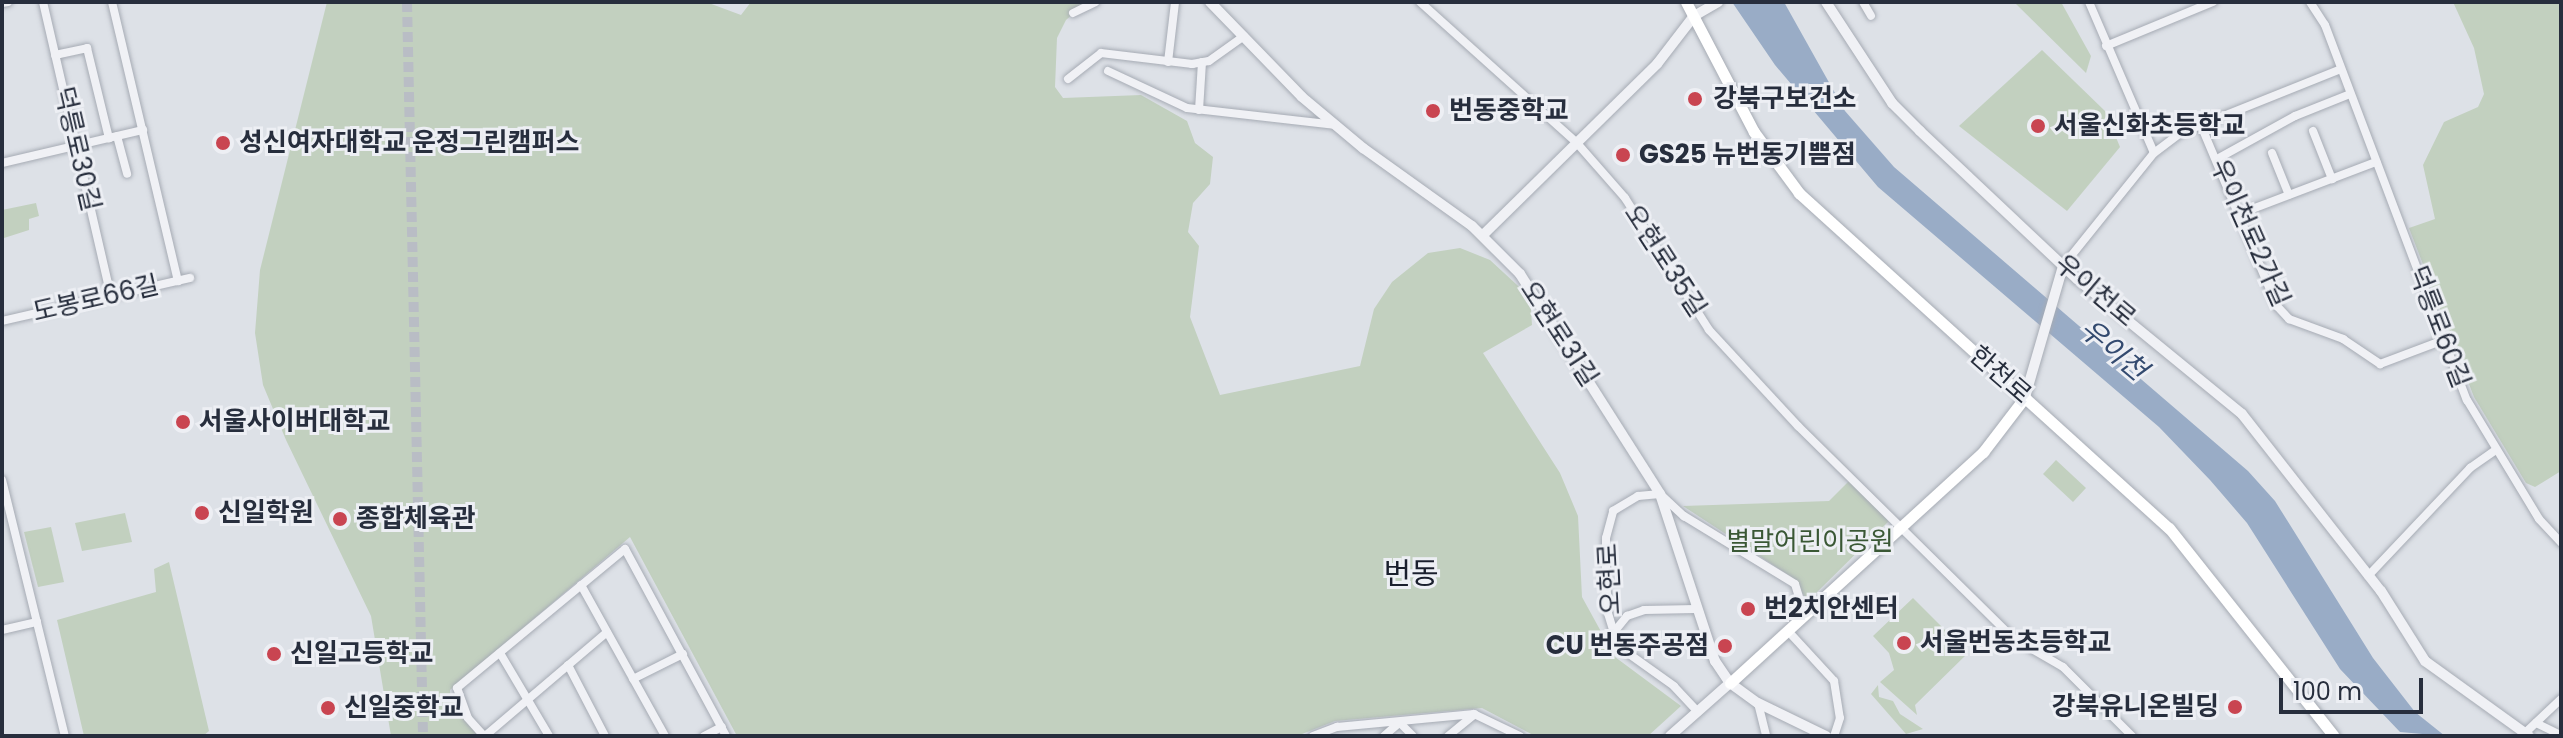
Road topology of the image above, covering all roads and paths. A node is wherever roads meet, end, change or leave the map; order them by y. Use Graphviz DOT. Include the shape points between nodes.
graph roads {
  1 [pos="43,2"];
  2 [pos="112,2"];
  3 [pos="1096,2"];
  4 [pos="1175,2"];
  5 [pos="1210,2"];
  6 [pos="1420,2"];
  7 [pos="1686,2"];
  8 [pos="1718,2"];
  9 [pos="1826,2"];
  10 [pos="1863,2"];
  11 [pos="2089,2"];
  12 [pos="2213,2"];
  13 [pos="2310,2"];
  14 [pos="1073,13"];
  15 [pos="1694,16"];
  16 [pos="1871,16"];
  17 [pos="1244,36"];
  18 [pos="2106,46"];
  19 [pos="55,55"];
  20 [pos="1168,62"];
  21 [pos="1202,62"];
  22 [pos="2341,69"];
  23 [pos="1108,71"];
  24 [pos="1068,79"];
  25 [pos="2350,94"];
  26 [pos="1199,110"];
  27 [pos="2200,123"];
  28 [pos="1336,125"];
  29 [pos="143,130"];
  30 [pos="2313,131"];
  31 [pos="113,137"];
  32 [pos="1576,142"];
  33 [pos="76,146"];
  34 [pos="2154,153"];
  35 [pos="2272,153"];
  36 [pos="2217,159"];
  37 [pos="2376,162"];
  38 [pos="2,163"];
  39 [pos="127,174"];
  40 [pos="2332,179"];
  41 [pos="2289,195"];
  42 [pos="2239,214"];
  43 [pos="1483,235"];
  44 [pos="2063,266"];
  45 [pos="190,278"];
  46 [pos="178,281"];
  47 [pos="111,296"];
  48 [pos="2,321"];
  49 [pos="2444,340"];
  50 [pos="2025,397"];
  51 [pos="2496,450"];
  52 [pos="2,480"];
  53 [pos="1660,494"];
  54 [pos="4,498"];
  55 [pos="1902,526"];
  56 [pos="2561,543"];
  57 [pos="2368,576"];
  58 [pos="581,585"];
  59 [pos="1696,609"];
  60 [pos="1805,616"];
  61 [pos="37,622"];
  62 [pos="2,630"];
  63 [pos="1788,631"];
  64 [pos="607,632"];
  65 [pos="1614,632"];
  66 [pos="500,653"];
  67 [pos="683,654"];
  68 [pos="568,665"];
  69 [pos="633,679"];
  70 [pos="1730,683"];
  71 [pos="528,697"];
  72 [pos="2561,699"];
  73 [pos="1758,703"];
  74 [pos="1698,712"];
  75 [pos="1474,714"];
  76 [pos="1400,723"];
  77 [pos="2536,723"];
  78 [pos="724,732"];
  79 [pos="2327,734"];
  80 [pos="1822,735"];
  81 [pos="2527,735"];
  82 [pos="2561,735"];
  83 [pos="65,736"];
  84 [pos="485,736"];
  85 [pos="549,736"];
  86 [pos="605,736"];
  87 [pos="665,736"];
  88 [pos="704,736"];
  89 [pos="1313,736"];
  90 [pos="1384,736"];
  91 [pos="1413,736"];
  92 [pos="1448,736"];
  93 [pos="1518,736"];
  94 [pos="1670,736"];
  95 [pos="1766,736"];
  96 [pos="1834,736"];
  97 [pos="2132,736"];
  1 -- 19 [label="street, 덕릉로30길"];
  2 -- 29 [label="street"];
  3 -- 14 [label="street"];
  4 -- 20 [label="street"];
  5 -- 17 [label="street, 오현로31길"];
  6 -- 32 [label="street, 오현로35길"];
  7 -- 15 [label="main road, 한천로"];
  8 -- 15 [label="street"];
  9 -- 44 [label="street, 우이천로" via="1892,103"];
  10 -- 16 [label="street"];
  11 -- 18 [label="street"];
  12 -- 18 [label="street"];
  13 -- 22 [label="street, 덕릉로60길"];
  15 -- 32 [label="street" via="1657,64"];
  15 -- 50 [label="main road, 한천로" via="1754,132 1799,193"];
  17 -- 21 [label="street"];
  17 -- 28 [label="street, 오현로31길"];
  18 -- 34 [label="street"];
  19 -- 31 [label="street" via="87,48"];
  19 -- 33 [label="street, 덕릉로30길"];
  20 -- 21 [label="street"];
  20 -- 24 [label="street" via="1101,53"];
  21 -- 26 [label="street"];
  22 -- 25 [label="street, 덕릉로60길"];
  22 -- 27 [label="street"];
  23 -- 26 [label="street" via="1162,100"];
  25 -- 36 [label="street" via="2295,116"];
  25 -- 37 [label="street, 덕릉로60길"];
  26 -- 28 [label="street"];
  27 -- 34 [label="street"];
  27 -- 36 [label="street, 우이천로2가길"];
  28 -- 43 [label="street, 오현로31길"];
  29 -- 31 [label="street"];
  29 -- 46 [label="street"];
  30 -- 40 [label="street"];
  31 -- 33 [label="street"];
  31 -- 39 [label="street"];
  32 -- 43 [label="street"];
  32 -- 55 [label="street, 오현로35길" via="1625,198 1709,330"];
  33 -- 38 [label="street"];
  33 -- 47 [label="street, 덕릉로30길"];
  34 -- 44 [label="street"];
  35 -- 41 [label="street"];
  36 -- 42 [label="street, 우이천로2가길"];
  37 -- 40 [label="street"];
  37 -- 49 [label="street, 덕릉로60길"];
  40 -- 41 [label="street"];
  41 -- 42 [label="street"];
  42 -- 49 [label="street, 우이천로2가길" via="2277,306 2289,319 2343,339 2380,364"];
  43 -- 53 [label="street, 오현로31길" via="1527,283"];
  44 -- 50 [label="street"];
  44 -- 57 [label="street, 우이천로" via="2242,414"];
  45 -- 46 [label="street, 도봉로66길"];
  46 -- 47 [label="street, 도봉로66길"];
  47 -- 48 [label="street, 도봉로66길"];
  49 -- 51 [label="street, 덕릉로60길" via="2467,400"];
  50 -- 55 [label="main road" via="1983,452"];
  50 -- 79 [label="main road, 한천로" via="2169,528"];
  51 -- 56 [label="street, 덕릉로60길" via="2539,519"];
  51 -- 57 [label="street" via="2470,468"];
  52 -- 54 [label="street"];
  53 -- 59 [label="street, 오현로31길"];
  53 -- 60 [label="street" via="1684,516 1795,584"];
  53 -- 65 [label="street, 오현로" via="1638,496 1613,511 1606,538"];
  54 -- 61 [label="street"];
  55 -- 60 [label="main road"];
  55 -- 97 [label="street, 오현로35길" via="2013,638 2063,667"];
  57 -- 81 [label="street, 우이천로" via="2425,661"];
  58 -- 64 [label="street"];
  58 -- 66 [label="street"];
  58 -- 67 [label="street" via="625,549"];
  59 -- 65 [label="street" via="1644,610 1627,616"];
  59 -- 70 [label="street, 오현로31길" via="1706,642"];
  60 -- 63 [label="main road"];
  61 -- 62 [label="street"];
  61 -- 83 [label="street"];
  63 -- 70 [label="main road"];
  63 -- 96 [label="street" via="1834,681 1840,718"];
  64 -- 68 [label="street"];
  64 -- 69 [label="street"];
  65 -- 74 [label="street, 오현로" via="1618,646 1636,664 1674,686"];
  66 -- 71 [label="street"];
  66 -- 84 [label="street" via="457,688 468,718"];
  67 -- 69 [label="street"];
  67 -- 78 [label="street"];
  68 -- 71 [label="street"];
  68 -- 86 [label="street"];
  69 -- 87 [label="street"];
  70 -- 73 [label="street"];
  70 -- 74 [label="street"];
  71 -- 84 [label="street"];
  71 -- 85 [label="street"];
  72 -- 77 [label="street, 우이천로"];
  73 -- 80 [label="street"];
  73 -- 95 [label="street"];
  74 -- 94 [label="street"];
  75 -- 76 [label="street"];
  75 -- 92 [label="street"];
  75 -- 93 [label="street"];
  76 -- 89 [label="street" via="1337,727"];
  76 -- 90 [label="street"];
  76 -- 91 [label="street"];
  77 -- 81 [label="street, 우이천로"];
  77 -- 82 [label="street"];
  78 -- 88 [label="street"];
}
